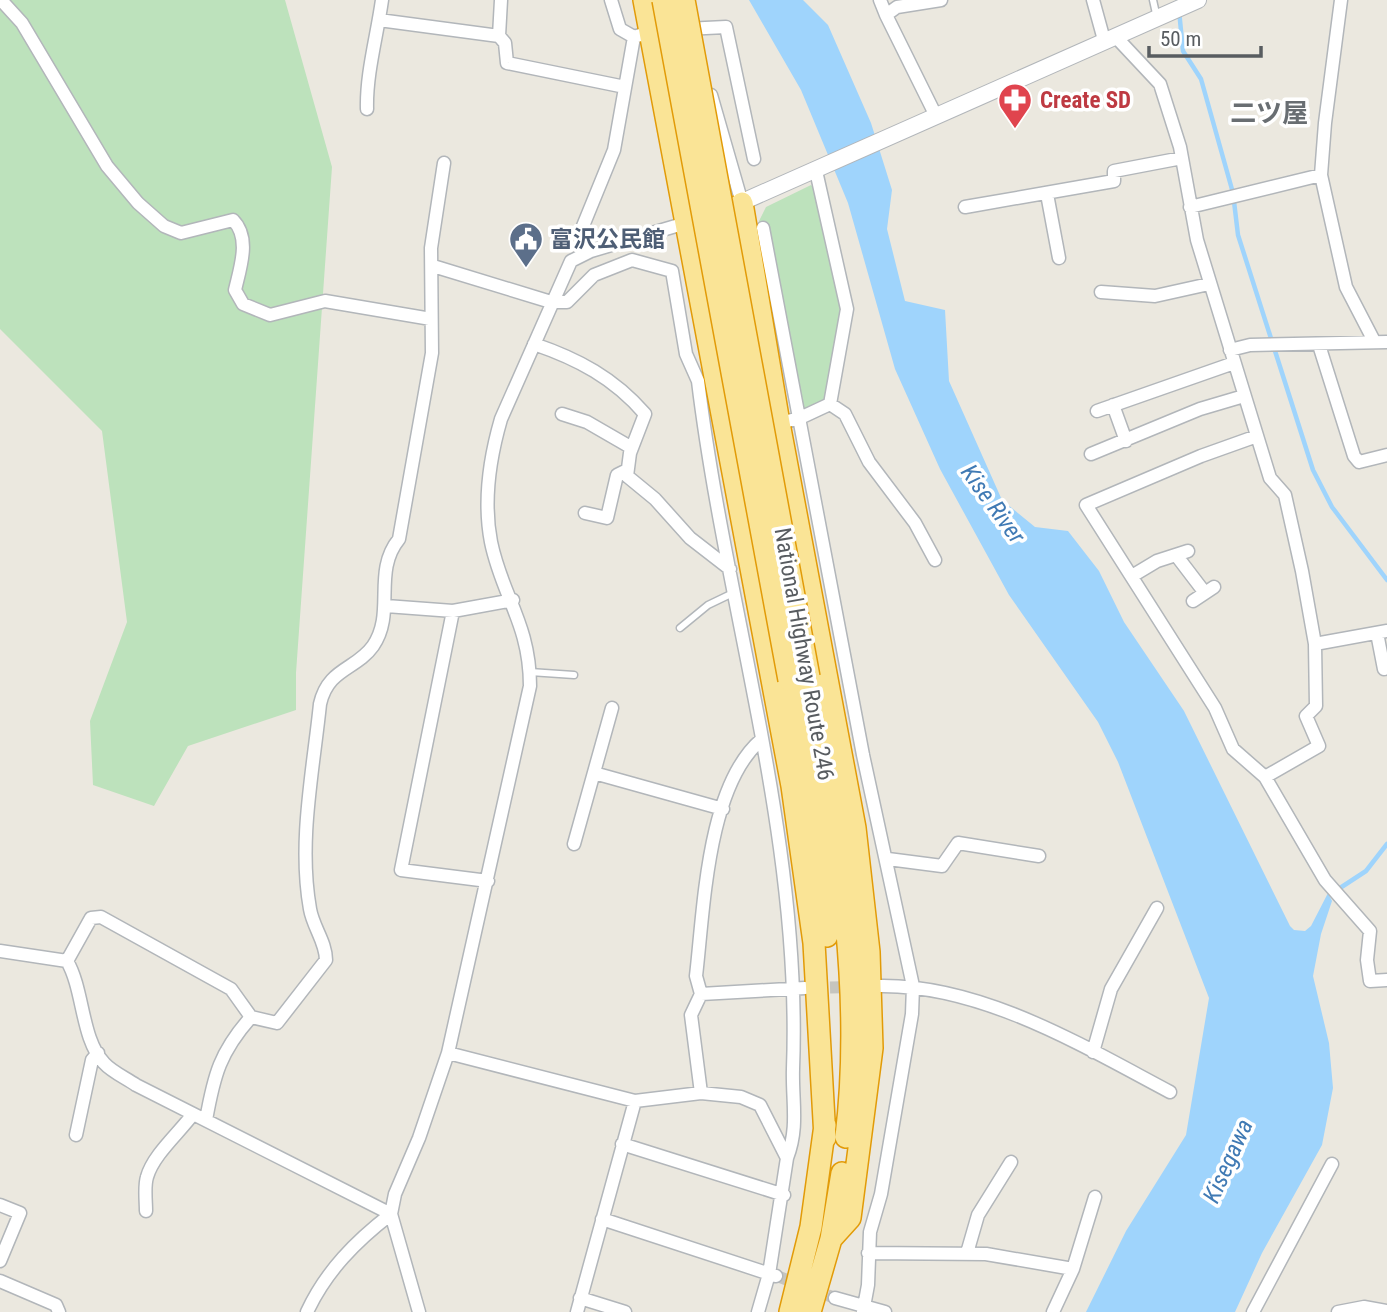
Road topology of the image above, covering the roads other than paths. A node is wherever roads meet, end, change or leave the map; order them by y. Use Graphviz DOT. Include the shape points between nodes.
graph roads {
  1 [pos="1,0"];
  2 [pos="382,0"];
  3 [pos="502,0"];
  4 [pos="611,0"];
  5 [pos="644,0"];
  6 [pos="663,0"];
  7 [pos="685,0"];
  8 [pos="880,0"];
  9 [pos="942,0"];
  10 [pos="1093,0"];
  11 [pos="1153,0"];
  12 [pos="1341,0"];
  13 [pos="1193,2"];
  14 [pos="886,15"];
  15 [pos="1163,15"];
  16 [pos="379,20"];
  17 [pos="691,29"];
  18 [pos="642,34"];
  19 [pos="499,36"];
  20 [pos="1109,38"];
  21 [pos="625,87"];
  22 [pos="367,110"];
  23 [pos="932,116"];
  24 [pos="1182,158"];
  25 [pos="754,159"];
  26 [pos="443,163"];
  27 [pos="819,168"];
  28 [pos="1321,175"];
  29 [pos="1047,194"];
  30 [pos="742,203"];
  31 [pos="965,207"];
  32 [pos="1190,207"];
  33 [pos="686,223"];
  34 [pos="763,228"];
  35 [pos="592,251"];
  36 [pos="1059,258"];
  37 [pos="433,266"];
  38 [pos="1209,284"];
  39 [pos="1101,292"];
  40 [pos="551,302"];
  41 [pos="431,319"];
  42 [pos="1381,341"];
  43 [pos="534,344"];
  44 [pos="1319,345"];
  45 [pos="1232,356"];
  46 [pos="1244,396"];
  47 [pos="830,404"];
  48 [pos="1113,405"];
  49 [pos="1097,411"];
  50 [pos="562,414"];
  51 [pos="789,420"];
  52 [pos="1257,436"];
  53 [pos="1126,441"];
  54 [pos="632,447"];
  55 [pos="1091,454"];
  56 [pos="1387,455"];
  57 [pos="627,470"];
  58 [pos="585,513"];
  59 [pos="935,560"];
  60 [pos="730,569"];
  61 [pos="1132,576"];
  62 [pos="734,593"];
  63 [pos="513,600"];
  64 [pos="1193,601"];
  65 [pos="386,606"];
  66 [pos="453,611"];
  67 [pos="680,628"];
  68 [pos="1382,632"];
  69 [pos="1315,644"];
  70 [pos="1384,669"];
  71 [pos="530,672"];
  72 [pos="574,675"];
  73 [pos="799,678"];
  74 [pos="612,708"];
  75 [pos="762,739"];
  76 [pos="594,773"];
  77 [pos="1265,778"];
  78 [pos="723,809"];
  79 [pos="573,844"];
  80 [pos="1039,856"];
  81 [pos="888,859"];
  82 [pos="488,881"];
  83 [pos="1157,908"];
  84 [pos="0,951"];
  85 [pos="66,961"];
  86 [pos="1387,980"];
  87 [pos="879,986"];
  88 [pos="913,986"];
  89 [pos="799,988"];
  90 [pos="701,994"];
  91 [pos="251,1017"];
  92 [pos="1093,1052"];
  93 [pos="98,1053"];
  94 [pos="448,1053"];
  95 [pos="1170,1092"];
  96 [pos="701,1093"];
  97 [pos="635,1101"];
  98 [pos="192,1114"];
  99 [pos="206,1120"];
  100 [pos="76,1135"];
  101 [pos="825,1138"];
  102 [pos="622,1144"];
  103 [pos="787,1158"];
  104 [pos="1011,1162"];
  105 [pos="1332,1164"];
  106 [pos="784,1195"];
  107 [pos="1095,1197"];
  108 [pos="0,1205"];
  109 [pos="146,1211"];
  110 [pos="391,1213"];
  111 [pos="602,1219"];
  112 [pos="831,1239"];
  113 [pos="967,1253"];
  114 [pos="869,1254"];
  115 [pos="0,1261"];
  116 [pos="1073,1269"];
  117 [pos="773,1275"];
  118 [pos="0,1281"];
  119 [pos="580,1298"];
  120 [pos="835,1298"];
  121 [pos="864,1308"];
  122 [pos="1387,1311"];
  123 [pos="59,1312"];
  124 [pos="307,1312"];
  125 [pos="419,1312"];
  126 [pos="577,1312"];
  127 [pos="625,1312"];
  128 [pos="758,1312"];
  129 [pos="790,1312"];
  130 [pos="810,1312"];
  131 [pos="886,1312"];
  132 [pos="1053,1312"];
  133 [pos="1253,1312"];
  134 [pos="1338,1312"];
  1 -- 41 [label="street" via="22,23 107,166 138,204 164,226 181,233 233,220 239,227 243,251 235,290 243,304 270,315 325,301"];
  2 -- 16 [label="street"];
  3 -- 19 [label="street"];
  4 -- 18 [label="street" via="620,29"];
  5 -- 18 [label="highway"];
  6 -- 73 [label="highway, National Highway Route 246, bridge"];
  7 -- 17 [label="street"];
  7 -- 73 [label="highway, National Highway Route 246, bridge"];
  8 -- 14 [label="street"];
  9 -- 14 [label="street" via="897,7"];
  10 -- 20 [label="street"];
  11 -- 15 [label="lane"];
  12 -- 28 [label="street"];
  13 -- 15 [label="street"];
  14 -- 23 [label="street"];
  15 -- 20 [label="street"];
  16 -- 19 [label="street"];
  16 -- 22 [label="street" via="366,88"];
  17 -- 18 [label="street"];
  17 -- 25 [label="street" via="726,27"];
  17 -- 30 [label="street"];
  18 -- 21 [label="street"];
  18 -- 33 [label="highway"];
  19 -- 21 [label="street" via="505,43 507,63"];
  20 -- 23 [label="street"];
  20 -- 24 [label="street" via="1160,84"];
  21 -- 35 [label="street" via="614,150 583,226"];
  23 -- 27 [label="street"];
  24 -- 29 [label="street" via="1114,171 1114,181"];
  24 -- 32 [label="street"];
  26 -- 37 [label="street" via="431,248"];
  27 -- 30 [label="street"];
  27 -- 47 [label="street" via="847,309"];
  28 -- 32 [label="street"];
  28 -- 42 [label="street" via="1346,287"];
  29 -- 31 [label="street"];
  29 -- 36 [label="street"];
  30 -- 33 [label="street"];
  30 -- 51 [label="highway"];
  32 -- 38 [label="street"];
  33 -- 35 [label="street"];
  33 -- 101 [label="highway" via="792,786 814,943"];
  34 -- 51 [label="street"];
  35 -- 40 [label="street" via="572,261"];
  37 -- 40 [label="street"];
  37 -- 41 [label="street"];
  38 -- 39 [label="street" via="1155,296"];
  38 -- 45 [label="street"];
  40 -- 43 [label="street"];
  40 -- 60 [label="street" via="567,302 594,275 632,260 672,271 686,354 698,382"];
  41 -- 65 [label="street" via="432,353 399,539 389,552 382,593"];
  42 -- 44 [label="street"];
  43 -- 54 [label="street" via="588,366 630,397 645,414"];
  43 -- 63 [label="street" via="501,419 489,475 491,541"];
  44 -- 45 [label="street" via="1264,344"];
  44 -- 56 [label="street" via="1354,456 1359,462"];
  45 -- 46 [label="street"];
  45 -- 48 [label="street"];
  46 -- 52 [label="street"];
  46 -- 53 [label="street"];
  47 -- 51 [label="street"];
  47 -- 59 [label="street" via="845,414 869,462 915,523"];
  48 -- 49 [label="street"];
  48 -- 53 [label="street"];
  50 -- 54 [label="street"];
  51 -- 81 [label="street"];
  51 -- 112 [label="highway" via="855,828 869,951 872,1048 852,1205 850,1218"];
  52 -- 61 [label="street" via="1086,505"];
  52 -- 69 [label="street" via="1270,478 1285,495"];
  53 -- 55 [label="street"];
  54 -- 57 [label="street"];
  57 -- 58 [label="street" via="617,475 607,518"];
  57 -- 60 [label="street" via="690,538"];
  60 -- 62 [label="street"];
  61 -- 64 [label="street" via="1182,553 1209,590"];
  61 -- 77 [label="street" via="1214,708 1233,749"];
  62 -- 67 [label="lane" via="708,605"];
  62 -- 75 [label="street"];
  63 -- 66 [label="street"];
  63 -- 71 [label="street" via="528,646"];
  65 -- 66 [label="street"];
  65 -- 91 [label="street" via="373,646 323,688 320,705 304,839 310,911 326,960 277,1023"];
  66 -- 82 [label="street" via="401,870"];
  68 -- 69 [label="street"];
  68 -- 70 [label="street"];
  69 -- 77 [label="street" via="1316,706 1306,716 1319,746"];
  71 -- 72 [label="lane"];
  71 -- 82 [label="street"];
  73 -- 101 [label="highway, National Highway Route 246" via="827,941 830,1049"];
  73 -- 112 [label="highway, National Highway Route 246" via="836,834 849,939 849,1117"];
  74 -- 76 [label="street"];
  75 -- 78 [label="street" via="749,750"];
  75 -- 89 [label="street"];
  76 -- 78 [label="street"];
  76 -- 79 [label="street"];
  77 -- 86 [label="street" via="1325,880 1370,931 1370,981"];
  78 -- 90 [label="street" via="713,846 696,976"];
  80 -- 81 [label="street" via="958,843 942,866"];
  81 -- 88 [label="street"];
  82 -- 94 [label="street"];
  83 -- 92 [label="street" via="1111,989"];
  84 -- 85 [label="street"];
  85 -- 91 [label="street" via="91,918 101,917 231,989"];
  85 -- 93 [label="street"];
  87 -- 88 [label="street"];
  88 -- 92 [label="street" via="1009,1013"];
  88 -- 114 [label="street" via="912,1014"];
  89 -- 90 [label="street"];
  89 -- 103 [label="street" via="796,1136"];
  90 -- 96 [label="street" via="691,1015"];
  91 -- 99 [label="street" via="229,1041 213,1079"];
  92 -- 95 [label="street"];
  93 -- 98 [label="street" via="103,1063 136,1085"];
  93 -- 100 [label="street" via="92,1060"];
  94 -- 97 [label="street"];
  94 -- 110 [label="street"];
  96 -- 97 [label="street"];
  96 -- 103 [label="street" via="741,1097 760,1105"];
  97 -- 102 [label="street"];
  98 -- 99 [label="street"];
  98 -- 109 [label="street" via="146,1177"];
  99 -- 110 [label="street"];
  101 -- 129 [label="highway, National Highway Route 246" via="811,1227"];
  102 -- 106 [label="street"];
  102 -- 111 [label="street"];
  103 -- 106 [label="street"];
  104 -- 113 [label="street" via="978,1215"];
  105 -- 133 [label="street"];
  106 -- 117 [label="street"];
  107 -- 116 [label="street"];
  108 -- 115 [label="street" via="20,1213"];
  110 -- 124 [label="street" via="357,1240 319,1286"];
  110 -- 125 [label="street"];
  111 -- 117 [label="street"];
  111 -- 119 [label="street"];
  112 -- 130 [label="highway, National Highway Route 246"];
  113 -- 114 [label="street"];
  113 -- 116 [label="street"];
  114 -- 121 [label="street"];
  116 -- 132 [label="street"];
  117 -- 128 [label="street"];
  118 -- 123 [label="street" via="57,1304"];
  119 -- 126 [label="street"];
  119 -- 127 [label="street"];
  120 -- 121 [label="street"];
  121 -- 131 [label="street"];
  122 -- 134 [label="street" via="1364,1307"];
}
